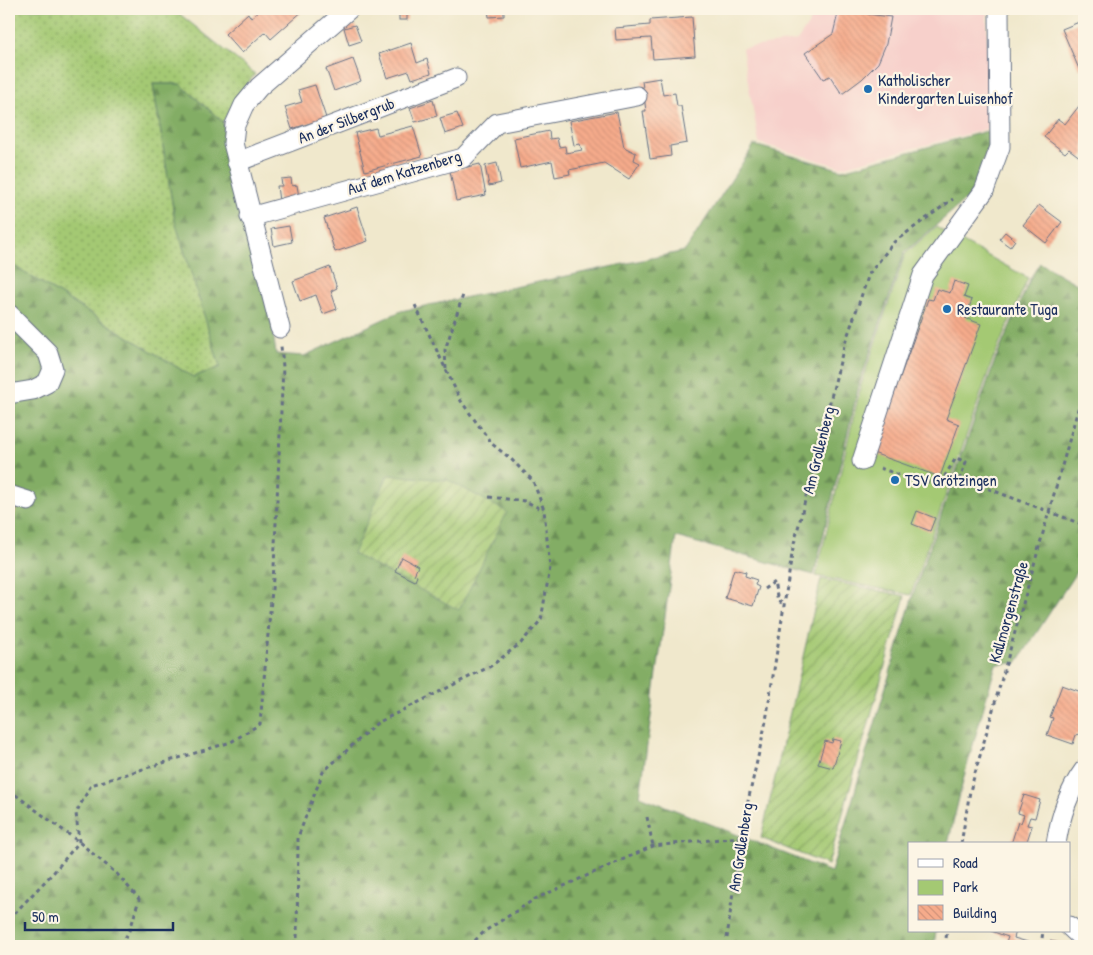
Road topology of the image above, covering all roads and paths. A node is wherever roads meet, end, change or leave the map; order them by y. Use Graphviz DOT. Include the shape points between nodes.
graph roads {
  1 [pos="349,9"];
  2 [pos="999,9"];
  3 [pos="456,78"];
  4 [pos="637,96"];
  5 [pos="237,162"];
  6 [pos="956,197"];
  7 [pos="250,217"];
  8 [pos="463,295"];
  9 [pos="415,305"];
  10 [pos="9,314"];
  11 [pos="280,328"];
  12 [pos="446,372"];
  13 [pos="1084,388"];
  14 [pos="9,394"];
  15 [pos="862,461"];
  16 [pos="9,495"];
  17 [pos="489,496"];
  18 [pos="28,501"];
  19 [pos="544,510"];
  20 [pos="1049,512"];
  21 [pos="1084,525"];
  22 [pos="764,589"];
  23 [pos="784,604"];
  24 [pos="1084,770"];
  25 [pos="9,790"];
  26 [pos="647,817"];
  27 [pos="740,837"];
  28 [pos="79,842"];
  29 [pos="961,842"];
  30 [pos="1056,842"];
  31 [pos="653,846"];
  32 [pos="9,919"];
  33 [pos="1070,927"];
  34 [pos="947,932"];
  35 [pos="1043,932"];
  36 [pos="1084,940"];
  37 [pos="121,946"];
  38 [pos="297,946"];
  39 [pos="469,946"];
  40 [pos="726,946"];
  41 [pos="945,946"];
  42 [pos="1041,946"];
  1 -- 5 [label="street" via="259,87 244,105 235,125 232,143"];
  2 -- 15 [label="street" via="1000,147 984,191 923,274"];
  3 -- 5 [label="street, An der Silbergrub"];
  4 -- 7 [label="street, Auf dem Katzenberg" via="497,124 463,158"];
  5 -- 7 [label="street"];
  6 -- 23 [label="path, Am Grollenberg" via="894,242 869,274 844,346 793,548"];
  7 -- 11 [label="street"];
  8 -- 12 [label="path" via="445,350"];
  9 -- 12 [label="path"];
  10 -- 14 [label="street" via="48,353 53,369 46,383 33,390"];
  11 -- 28 [label="path" via="283,367 274,567 260,724 231,742 91,785 76,813"];
  12 -- 19 [label="path" via="461,401 492,444 533,481"];
  13 -- 20 [label="path, Kallmorgenstraße"];
  15 -- 20 [label="path" via="918,482 939,485 956,458 966,462 960,478"];
  16 -- 18 [label="street"];
  17 -- 19 [label="path" via="525,501"];
  19 -- 38 [label="path" via="550,568 541,620 521,643 491,666 377,724 324,772 298,837"];
  20 -- 21 [label="path"];
  20 -- 29 [label="path, Kallmorgenstraße" via="970,792"];
  22 -- 23 [label="path" via="774,582 778,601"];
  23 -- 27 [label="path, Am Grollenberg" via="766,721"];
  24 -- 30 [label="street" via="1074,784 1059,822"];
  25 -- 28 [label="path"];
  26 -- 31 [label="path"];
  27 -- 31 [label="path"];
  27 -- 40 [label="path, Am Grollenberg"];
  28 -- 32 [label="path"];
  28 -- 37 [label="path" via="117,874 139,899 131,927"];
  31 -- 39 [label="path" via="535,899"];
  33 -- 36 [label="street"];
  34 -- 41 [label="path"];
  35 -- 42 [label="path"];
}
